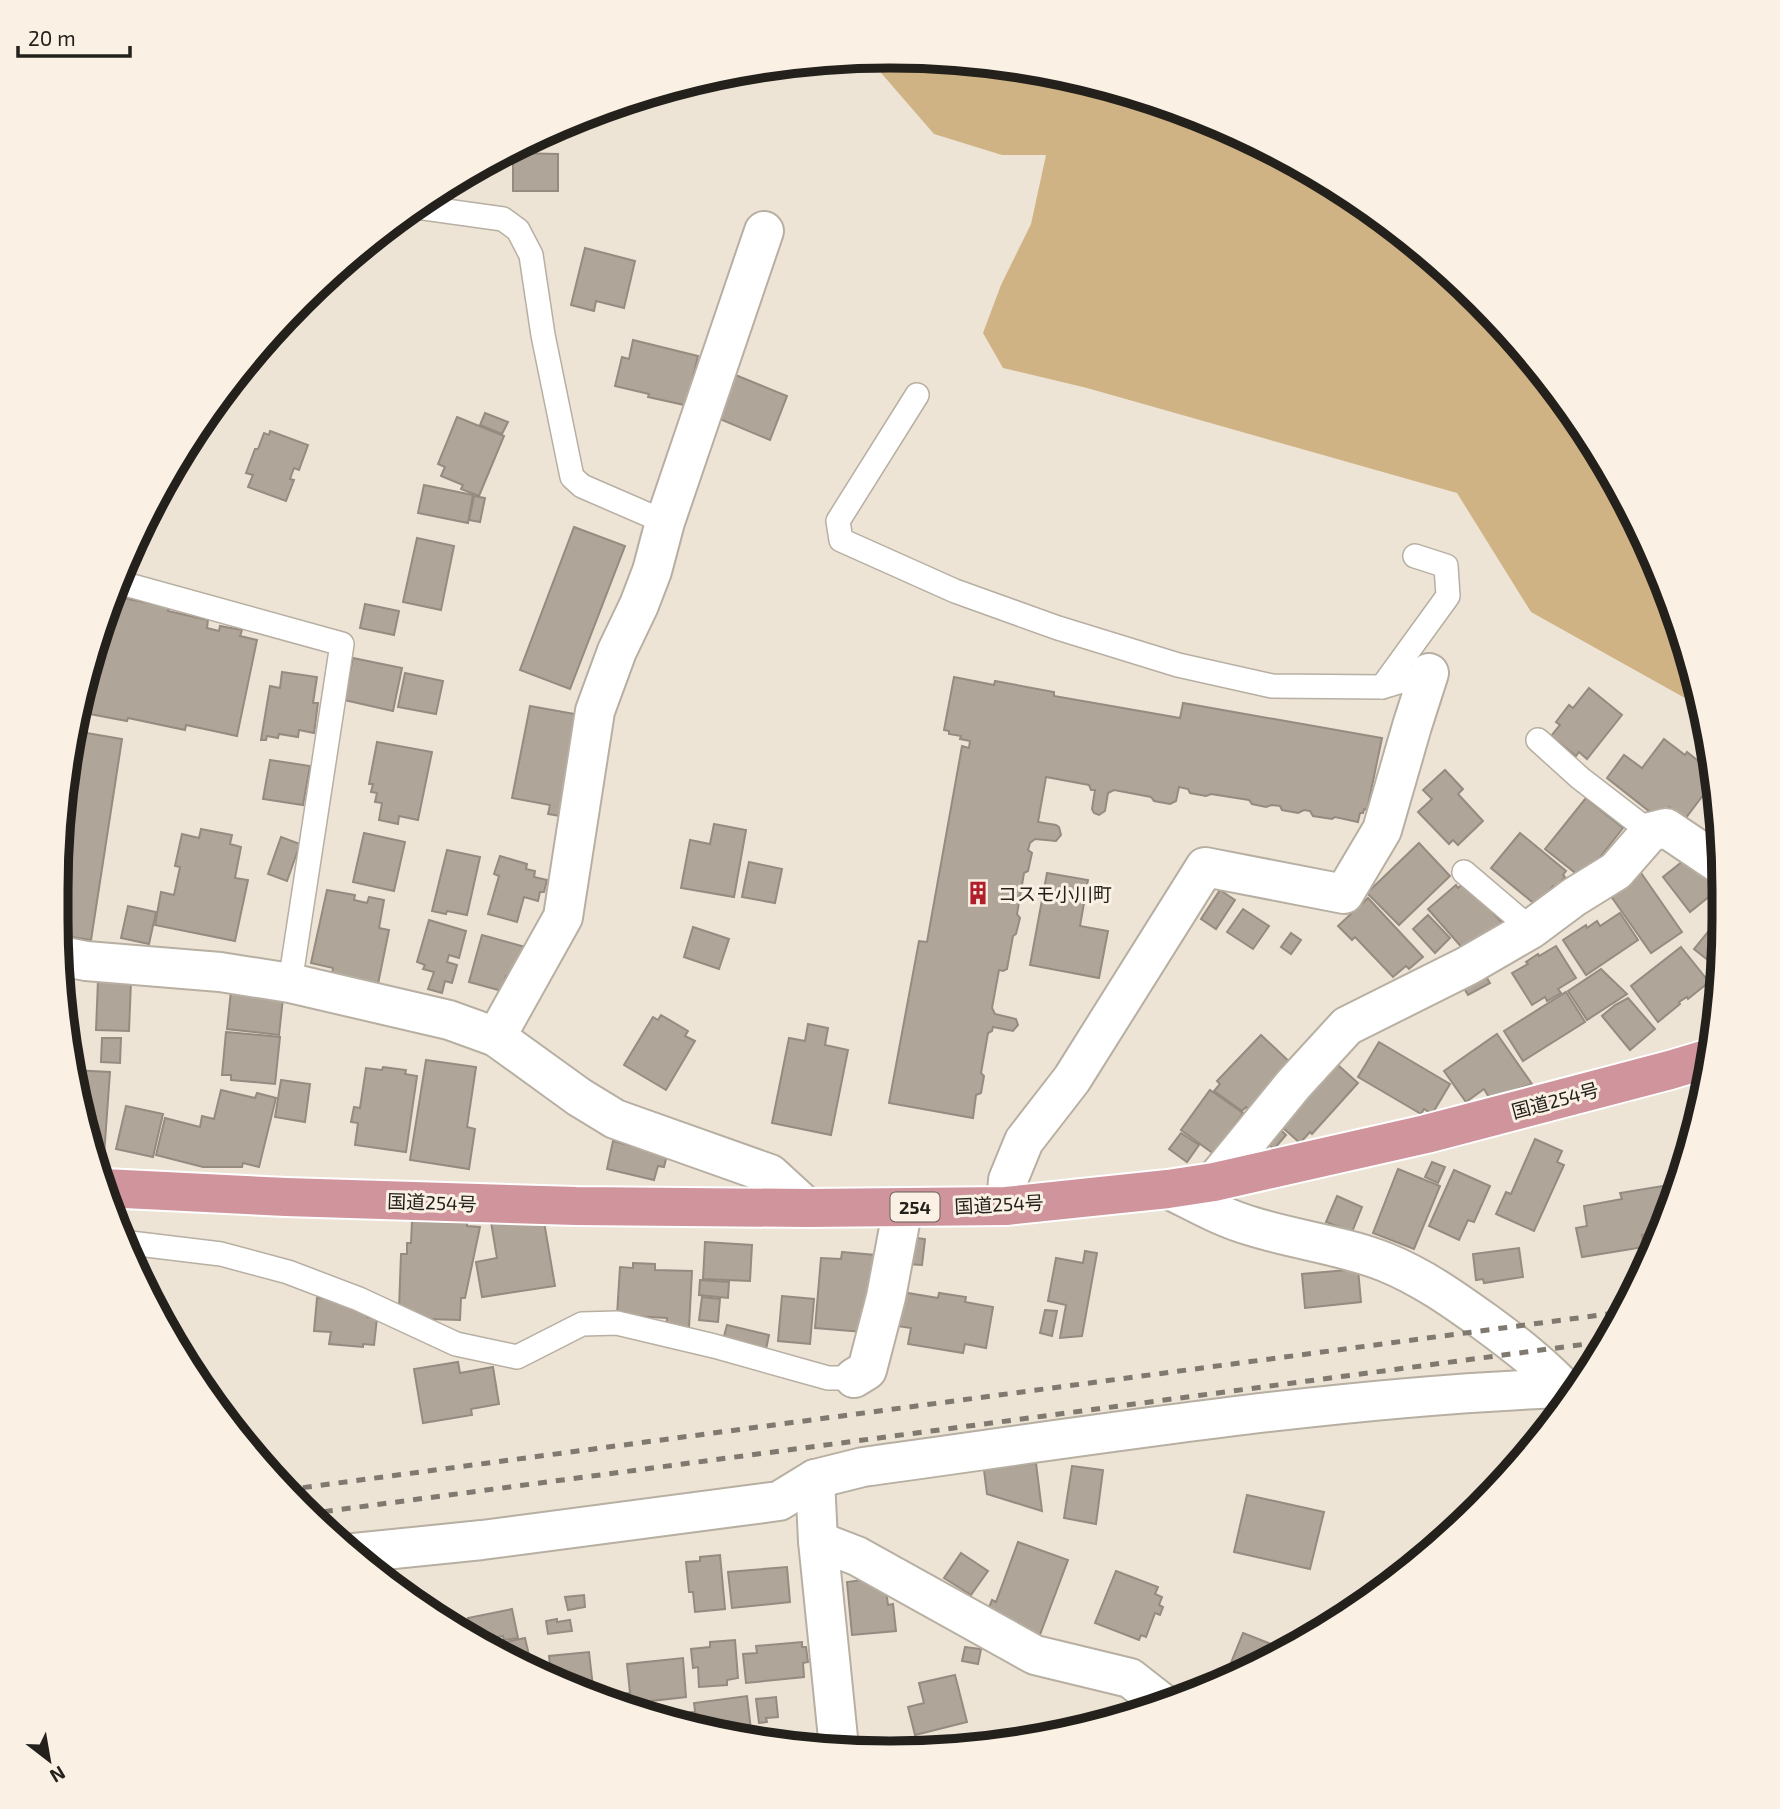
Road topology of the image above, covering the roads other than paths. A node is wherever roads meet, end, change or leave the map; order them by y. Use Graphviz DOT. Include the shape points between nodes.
graph roads {
  1 [pos="431,208"];
  2 [pos="764,231"];
  3 [pos="917,395"];
  4 [pos="665,522"];
  5 [pos="1415,556"];
  6 [pos="128,585"];
  7 [pos="1429,673"];
  8 [pos="1382,687"];
  9 [pos="1538,740"];
  10 [pos="1650,832"];
  11 [pos="1711,858"];
  12 [pos="1464,872"];
  13 [pos="1531,929"];
  14 [pos="69,958"];
  15 [pos="290,983"];
  16 [pos="496,1038"];
  17 [pos="1699,1061"];
  18 [pos="1214,1182"];
  19 [pos="114,1189"];
  20 [pos="1168,1189"];
  21 [pos="1006,1206"];
  22 [pos="902,1207"];
  23 [pos="807,1208"];
  24 [pos="136,1244"];
  25 [pos="854,1378"];
  26 [pos="1564,1389"];
  27 [pos="1562,1392"];
  28 [pos="815,1479"];
  29 [pos="818,1541"];
  30 [pos="366,1552"];
  31 [pos="1154,1697"];
  32 [pos="838,1739"];
  1 -- 4 [label="lane" via="503,219 517,230 531,255 542,335 572,477 582,486"];
  2 -- 4 [label="street"];
  3 -- 8 [label="lane" via="838,521 841,540 955,591 1178,665 1272,686"];
  4 -- 16 [label="street" via="652,572 595,711 563,917"];
  5 -- 8 [label="lane" via="1446,566 1448,596"];
  6 -- 15 [label="lane" via="342,644"];
  7 -- 8 [label="lane"];
  7 -- 21 [label="street" via="1382,830 1344,894 1205,867 1072,1079 1024,1142 1009,1181"];
  9 -- 10 [label="lane"];
  10 -- 11 [label="street" via="1665,828"];
  10 -- 13 [label="street" via="1616,871"];
  12 -- 13 [label="lane"];
  13 -- 18 [label="street" via="1347,1026"];
  14 -- 15 [label="street"];
  15 -- 16 [label="street" via="449,1020"];
  16 -- 23 [label="street" via="615,1119 770,1174"];
  17 -- 18 [label="highway, 国道254号 / 254" via="1426,1134"];
  18 -- 20 [label="highway, 国道254号 / 254"];
  19 -- 23 [label="highway, 国道254号 / 254" via="562,1206"];
  20 -- 21 [label="highway, 国道254号 / 254"];
  20 -- 26 [label="street" via="1249,1226 1382,1261 1410,1273 1485,1322"];
  21 -- 22 [label="highway, 国道254号 / 254"];
  22 -- 23 [label="highway, 国道254号 / 254"];
  22 -- 25 [label="street" via="867,1370"];
  24 -- 25 [label="lane" via="221,1254 288,1272 456,1344 517,1357 582,1324 617,1323 828,1378"];
  27 -- 28 [label="street" via="1492,1391 1387,1399 863,1467"];
  28 -- 29 [label="street"];
  28 -- 30 [label="street" via="779,1501"];
  29 -- 31 [label="street" via="857,1556 1035,1655 1130,1678"];
  29 -- 32 [label="street"];
}
